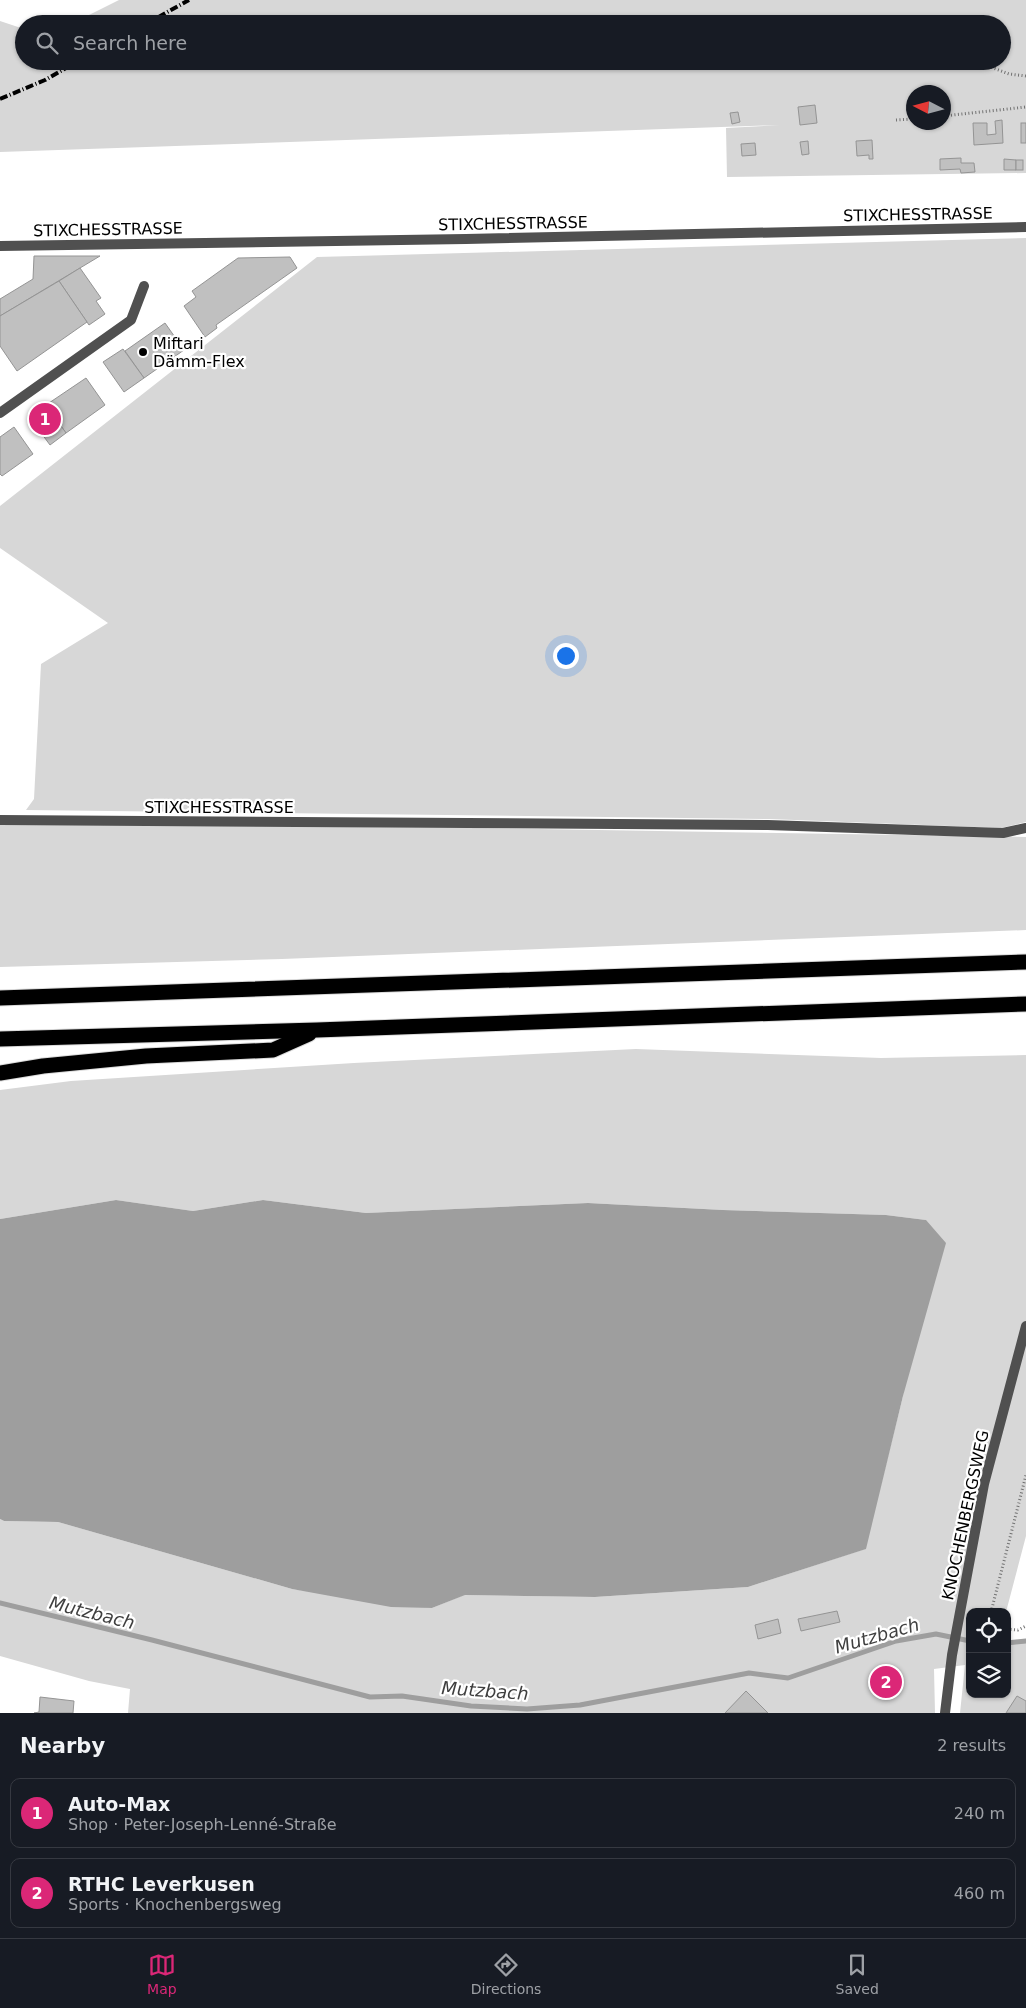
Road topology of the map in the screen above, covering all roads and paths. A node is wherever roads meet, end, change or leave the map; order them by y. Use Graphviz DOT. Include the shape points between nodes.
graph roads {
  1 [pos="998,70"];
  2 [pos="1026,76"];
  3 [pos="1026,107"];
  4 [pos="951,115"];
  5 [pos="906,119"];
  6 [pos="896,120"];
  7 [pos="1026,226"];
  8 [pos="0,246"];
  9 [pos="144,286"];
  10 [pos="0,413"];
  11 [pos="0,820"];
  12 [pos="1026,828"];
  13 [pos="1026,962"];
  14 [pos="0,988"];
  15 [pos="29,997"];
  16 [pos="0,998"];
  17 [pos="1026,1004"];
  18 [pos="317,1030"];
  19 [pos="0,1039"];
  20 [pos="0,1073"];
  21 [pos="1026,1326"];
  22 [pos="1026,1475"];
  23 [pos="992,1608"];
  24 [pos="1026,1626"];
  25 [pos="1011,1629"];
  26 [pos="945,1713"];
  1 -- 2 [label="path"];
  3 -- 4 [label="path"];
  5 -- 6 [label="path"];
  7 -- 8 [label="street, STIXCHESSTRASSE"];
  9 -- 10 [label="street" via="131,320"];
  11 -- 12 [label="street, STIXCHESSTRASSE" via="768,825 1002,833"];
  13 -- 15 [label="highway"];
  14 -- 15 [label="highway"];
  15 -- 16 [label="highway"];
  17 -- 18 [label="highway"];
  18 -- 19 [label="highway"];
  18 -- 20 [label="highway" via="273,1050 146,1056"];
  21 -- 26 [label="street, KNOCHENBERGSWEG" via="984,1484 952,1655"];
  22 -- 23 [label="path"];
  24 -- 25 [label="path"];
}
